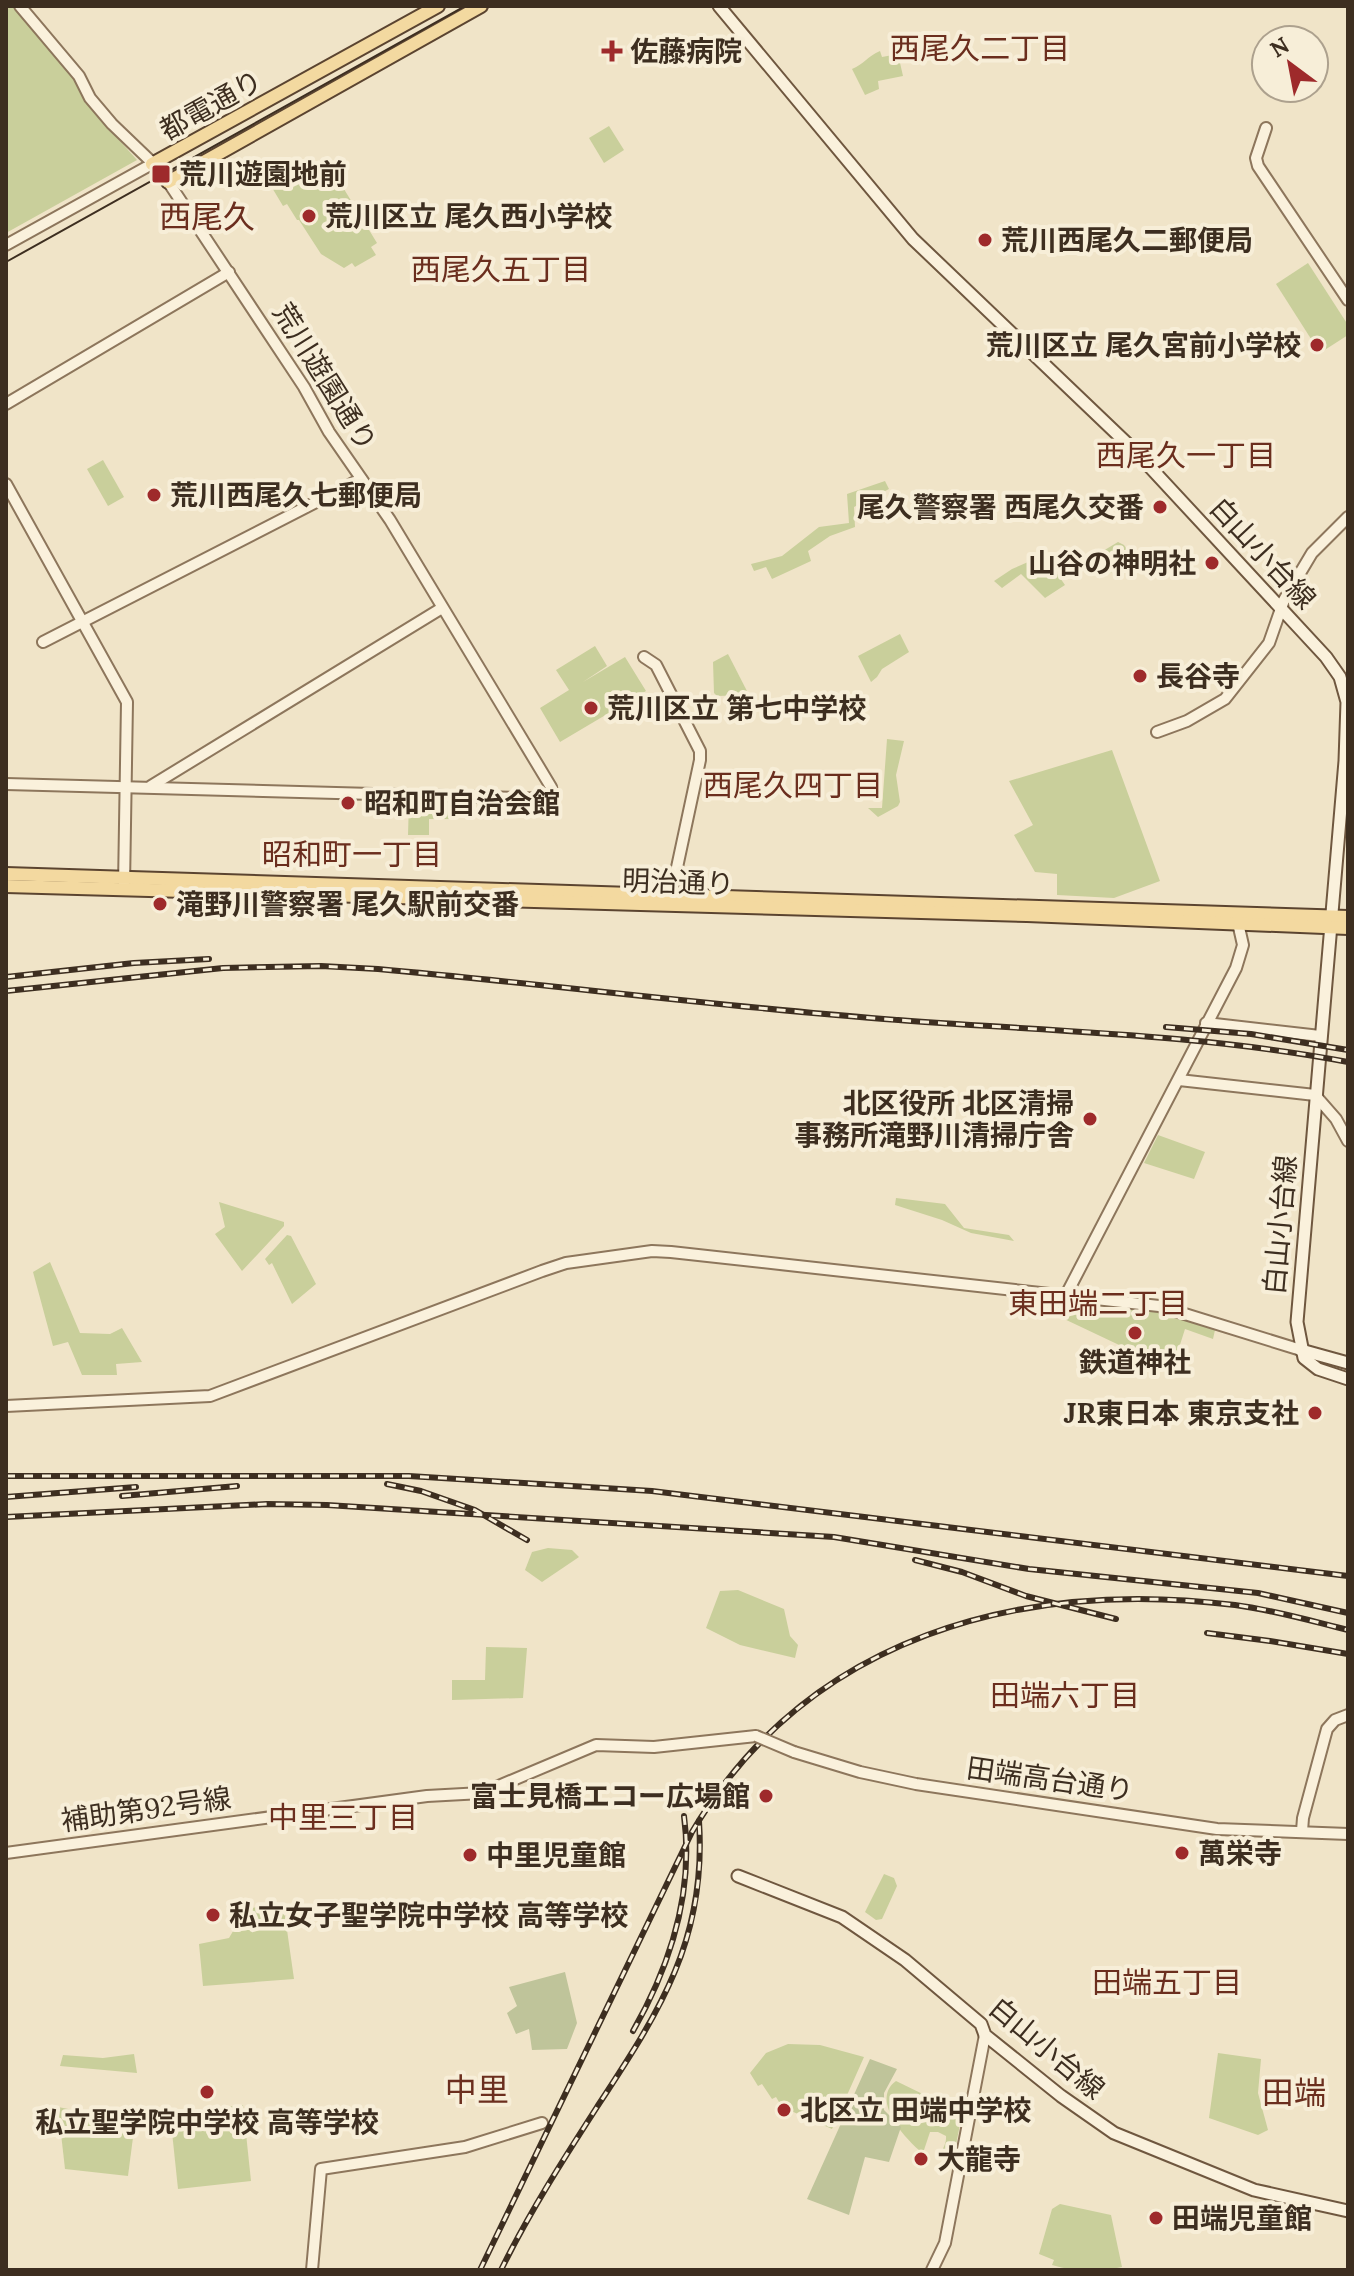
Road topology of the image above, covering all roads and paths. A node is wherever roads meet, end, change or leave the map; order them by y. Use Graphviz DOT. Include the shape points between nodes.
graph roads {
  1 [pos="20,6"];
  2 [pos="438,6"];
  3 [pos="481,6"];
  4 [pos="719,6"];
  5 [pos="1266,128"];
  6 [pos="152,164"];
  7 [pos="168,182"];
  8 [pos="6,245"];
  9 [pos="229,272"];
  10 [pos="1348,300"];
  11 [pos="6,404"];
  12 [pos="361,479"];
  13 [pos="6,484"];
  14 [pos="1348,517"];
  15 [pos="442,608"];
  16 [pos="1282,609"];
  17 [pos="82,621"];
  18 [pos="43,642"];
  19 [pos="644,657"];
  20 [pos="1157,732"];
  21 [pos="6,784"];
  22 [pos="126,787"];
  23 [pos="149,787"];
  24 [pos="6,874"];
  25 [pos="124,882"];
  26 [pos="6,886"];
  27 [pos="670,900"];
  28 [pos="1348,917"];
  29 [pos="1330,922"];
  30 [pos="1238,923"];
  31 [pos="1348,928"];
  32 [pos="1206,1023"];
  33 [pos="1320,1036"];
  34 [pos="1179,1080"];
  35 [pos="1315,1095"];
  36 [pos="1348,1141"];
  37 [pos="1066,1295"];
  38 [pos="1301,1350"];
  39 [pos="1348,1363"];
  40 [pos="1348,1379"];
  41 [pos="6,1406"];
  42 [pos="1348,1715"];
  43 [pos="756,1736"];
  44 [pos="1302,1831"];
  45 [pos="1348,1834"];
  46 [pos="6,1853"];
  47 [pos="738,1876"];
  48 [pos="985,2035"];
  49 [pos="542,2123"];
  50 [pos="1348,2211"];
  51 [pos="312,2270"];
  52 [pos="932,2270"];
  1 -- 6 [label="street, 荒川遊園通り" via="79,76 90,98"];
  2 -- 6 [label="main road, 都電通り"];
  3 -- 7 [label="main road, 都電通り"];
  4 -- 16 [label="main road, 白山小台線" via="913,239 1136,452"];
  5 -- 10 [label="street" via="1258,166"];
  6 -- 7 [label="street, 荒川遊園通り"];
  6 -- 8 [label="street, 都電通り"];
  7 -- 9 [label="street, 荒川遊園通り"];
  9 -- 11 [label="street"];
  9 -- 12 [label="street, 荒川遊園通り"];
  12 -- 15 [label="street, 荒川遊園通り"];
  12 -- 17 [label="street"];
  13 -- 17 [label="street"];
  14 -- 16 [label="street" via="1312,553"];
  15 -- 23 [label="street"];
  15 -- 23 [label="street, 荒川遊園通り" via="551,787 553,799"];
  16 -- 20 [label="street" via="1269,643 1225,699"];
  16 -- 29 [label="main road, 白山小台線" via="1334,668 1347,702"];
  17 -- 18 [label="street"];
  17 -- 22 [label="street" via="127,702"];
  19 -- 27 [label="street" via="656,665 700,751"];
  21 -- 22 [label="street"];
  22 -- 23 [label="street"];
  22 -- 25 [label="street"];
  24 -- 25 [label="main road, 明治通り"];
  25 -- 26 [label="main road, 明治通り"];
  25 -- 27 [label="main road, 明治通り"];
  27 -- 29 [label="main road, 明治通り"];
  27 -- 30 [label="main road, 明治通り"];
  28 -- 29 [label="main road, 明治通り"];
  29 -- 30 [label="main road, 明治通り"];
  29 -- 31 [label="main road, 明治通り"];
  29 -- 33 [label="main road, 白山小台線"];
  30 -- 32 [label="street" via="1241,955"];
  32 -- 33 [label="street"];
  32 -- 34 [label="street"];
  33 -- 35 [label="main road, 白山小台線"];
  34 -- 35 [label="street"];
  34 -- 37 [label="street"];
  35 -- 36 [label="street"];
  35 -- 38 [label="main road, 白山小台線" via="1297,1311"];
  37 -- 38 [label="street" via="1159,1306"];
  37 -- 41 [label="street" via="652,1251 566,1263 210,1396"];
  38 -- 39 [label="main road"];
  38 -- 40 [label="main road" via="1318,1369"];
  42 -- 44 [label="street" via="1327,1729"];
  43 -- 44 [label="street, 田端高台通り, bridge" via="808,1758 916,1784 1217,1829"];
  43 -- 46 [label="street, 補助第92号線" via="654,1747 596,1745 482,1793"];
  44 -- 45 [label="street, 田端高台通り"];
  47 -- 48 [label="main road, 白山小台線" via="867,1932 981,2024"];
  48 -- 50 [label="main road, 白山小台線" via="1114,2133 1254,2190"];
  48 -- 52 [label="street" via="945,2243"];
  49 -- 51 [label="street" via="465,2147 321,2169"];
}
